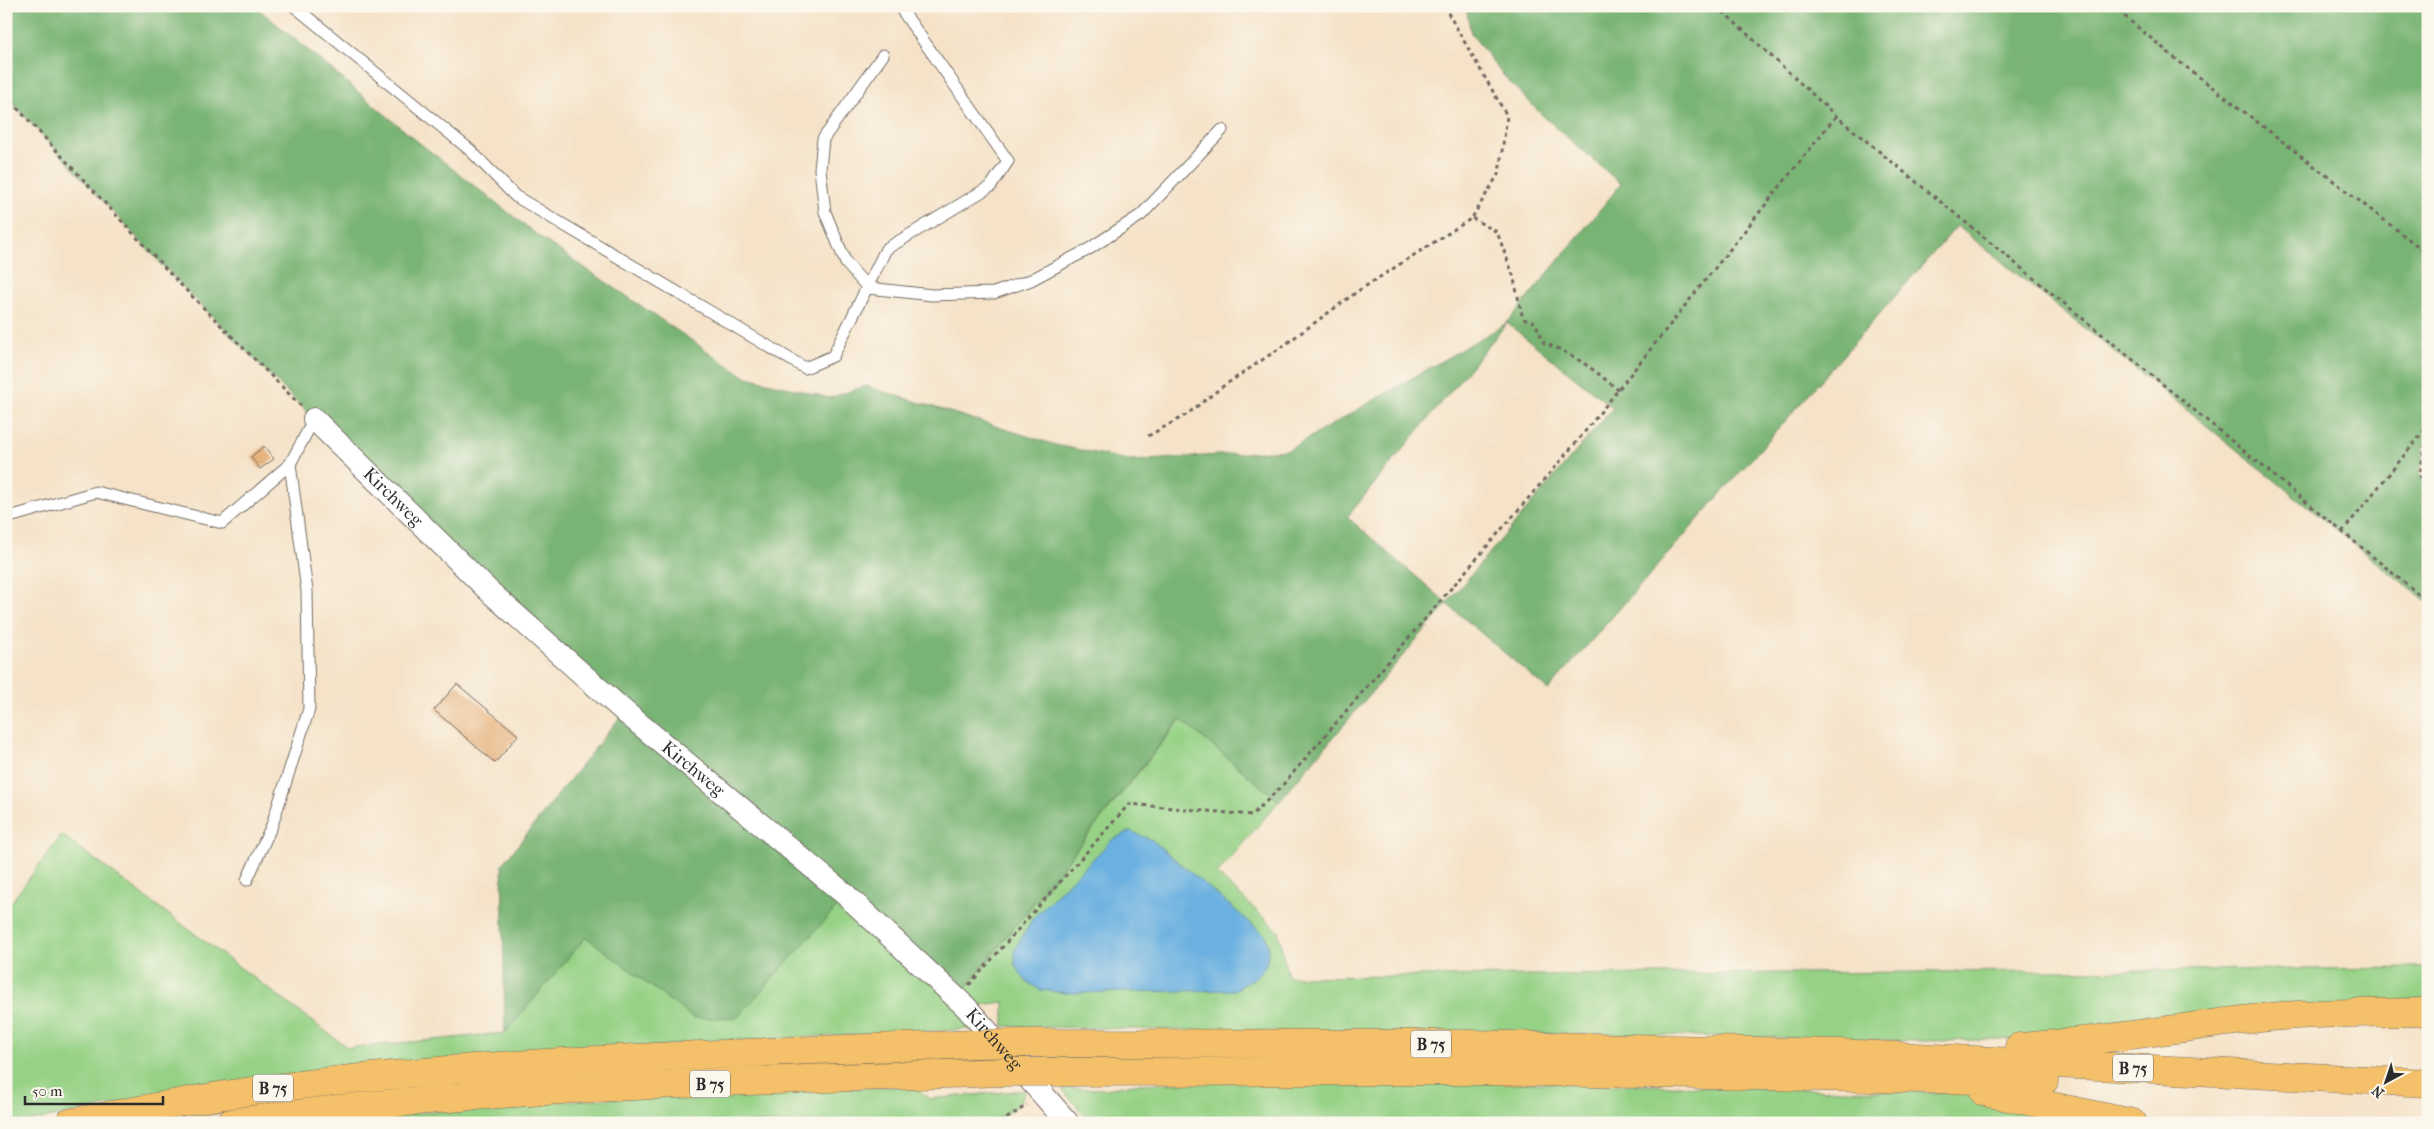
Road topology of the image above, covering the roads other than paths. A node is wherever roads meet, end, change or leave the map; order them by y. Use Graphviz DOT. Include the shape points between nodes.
graph roads {
  1 [pos="294,6"];
  2 [pos="899,6"];
  3 [pos="883,55"];
  4 [pos="1222,130"];
  5 [pos="868,288"];
  6 [pos="314,419"];
  7 [pos="290,464"];
  8 [pos="6,518"];
  9 [pos="247,880"];
  10 [pos="2428,1012"];
  11 [pos="1838,1053"];
  12 [pos="1921,1080"];
  13 [pos="1046,1083"];
  14 [pos="2428,1084"];
  15 [pos="69,1123"];
  16 [pos="230,1123"];
  17 [pos="1068,1123"];
  18 [pos="2133,1123"];
  1 -- 5 [label="lane" via="470,150 516,196 805,368 833,356"];
  2 -- 5 [label="lane" via="1008,161 991,186 886,249"];
  3 -- 5 [label="lane" via="823,139 820,169 825,212 846,263"];
  4 -- 5 [label="lane" via="1141,215 1031,280 994,293 932,295"];
  6 -- 7 [label="lane"];
  6 -- 13 [label="street, Kirchweg" via="490,592 625,712 848,896"];
  7 -- 8 [label="lane" via="222,522 96,492"];
  7 -- 9 [label="lane" via="308,591 309,710 272,825"];
  10 -- 11 [label="highway" via="2262,1018 2055,1044"];
  11 -- 14 [label="highway, B 75"];
  11 -- 15 [label="highway, B 75, bridge" via="1472,1044 978,1044 728,1054 410,1074 217,1096"];
  12 -- 13 [label="highway, B 75" via="1473,1071"];
  12 -- 14 [label="highway, B 75"];
  12 -- 18 [label="highway"];
  13 -- 16 [label="highway, B 75, bridge" via="1001,1072 543,1092 419,1100"];
  13 -- 17 [label="street, Kirchweg"];
}
